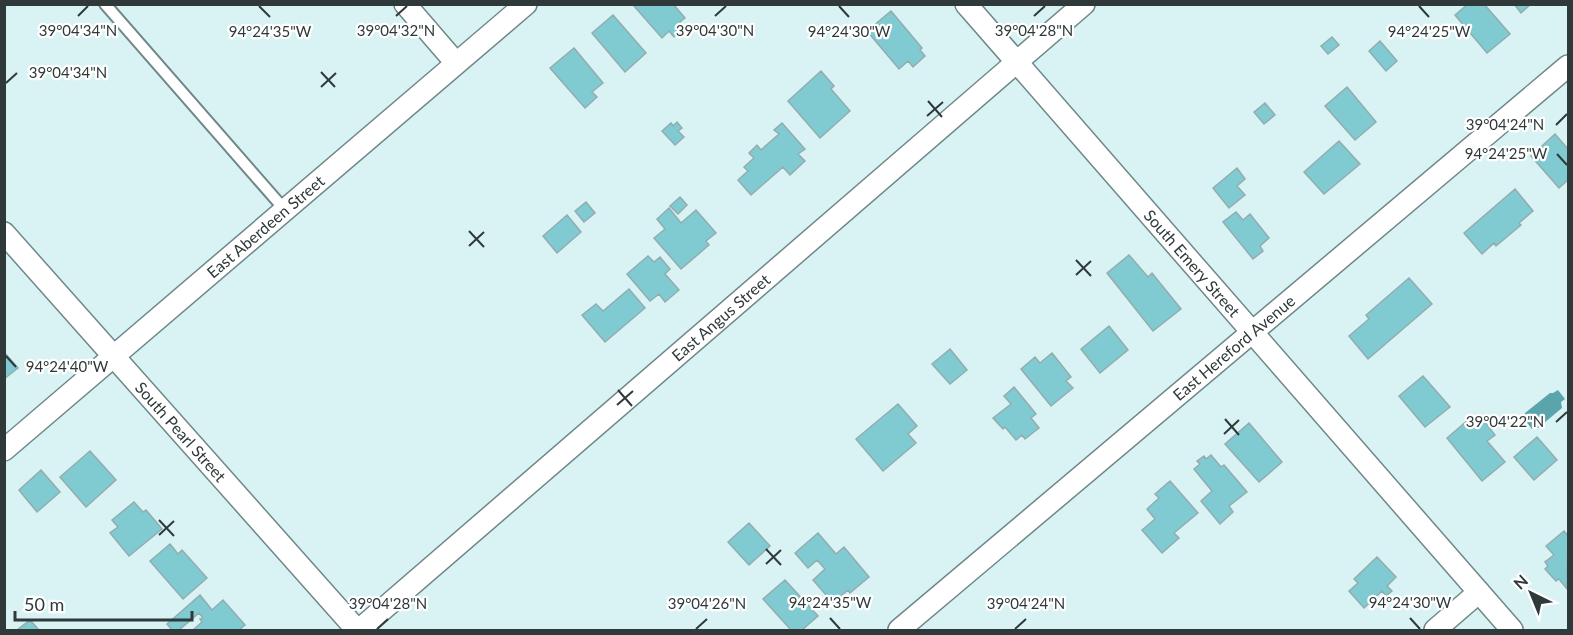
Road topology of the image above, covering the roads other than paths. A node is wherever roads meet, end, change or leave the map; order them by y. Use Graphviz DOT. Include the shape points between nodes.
graph roads {
  1 [pos="105,4"];
  2 [pos="405,4"];
  3 [pos="526,4"];
  4 [pos="966,4"];
  5 [pos="1084,4"];
  6 [pos="456,63"];
  7 [pos="1017,63"];
  8 [pos="1569,66"];
  9 [pos="285,210"];
  10 [pos="4,233"];
  11 [pos="1250,332"];
  12 [pos="115,356"];
  13 [pos="4,450"];
  14 [pos="1479,592"];
  15 [pos="358,630"];
  16 [pos="899,630"];
  17 [pos="1435,630"];
  18 [pos="1512,630"];
  1 -- 9 [label="lane"];
  2 -- 6 [label="street"];
  3 -- 6 [label="street, East Aberdeen Street"];
  4 -- 7 [label="street, South Emery Street"];
  5 -- 7 [label="street, East Angus Street"];
  6 -- 9 [label="street, East Aberdeen Street"];
  7 -- 11 [label="street, South Emery Street"];
  7 -- 15 [label="street, East Angus Street"];
  8 -- 11 [label="street, East Hereford Avenue"];
  9 -- 12 [label="street, East Aberdeen Street"];
  10 -- 12 [label="street, South Pearl Street"];
  11 -- 14 [label="street, South Emery Street"];
  11 -- 16 [label="street, East Hereford Avenue"];
  12 -- 13 [label="street, East Aberdeen Street"];
  12 -- 15 [label="street, South Pearl Street"];
  14 -- 17 [label="street"];
  14 -- 18 [label="street, South Emery Street"];
}
